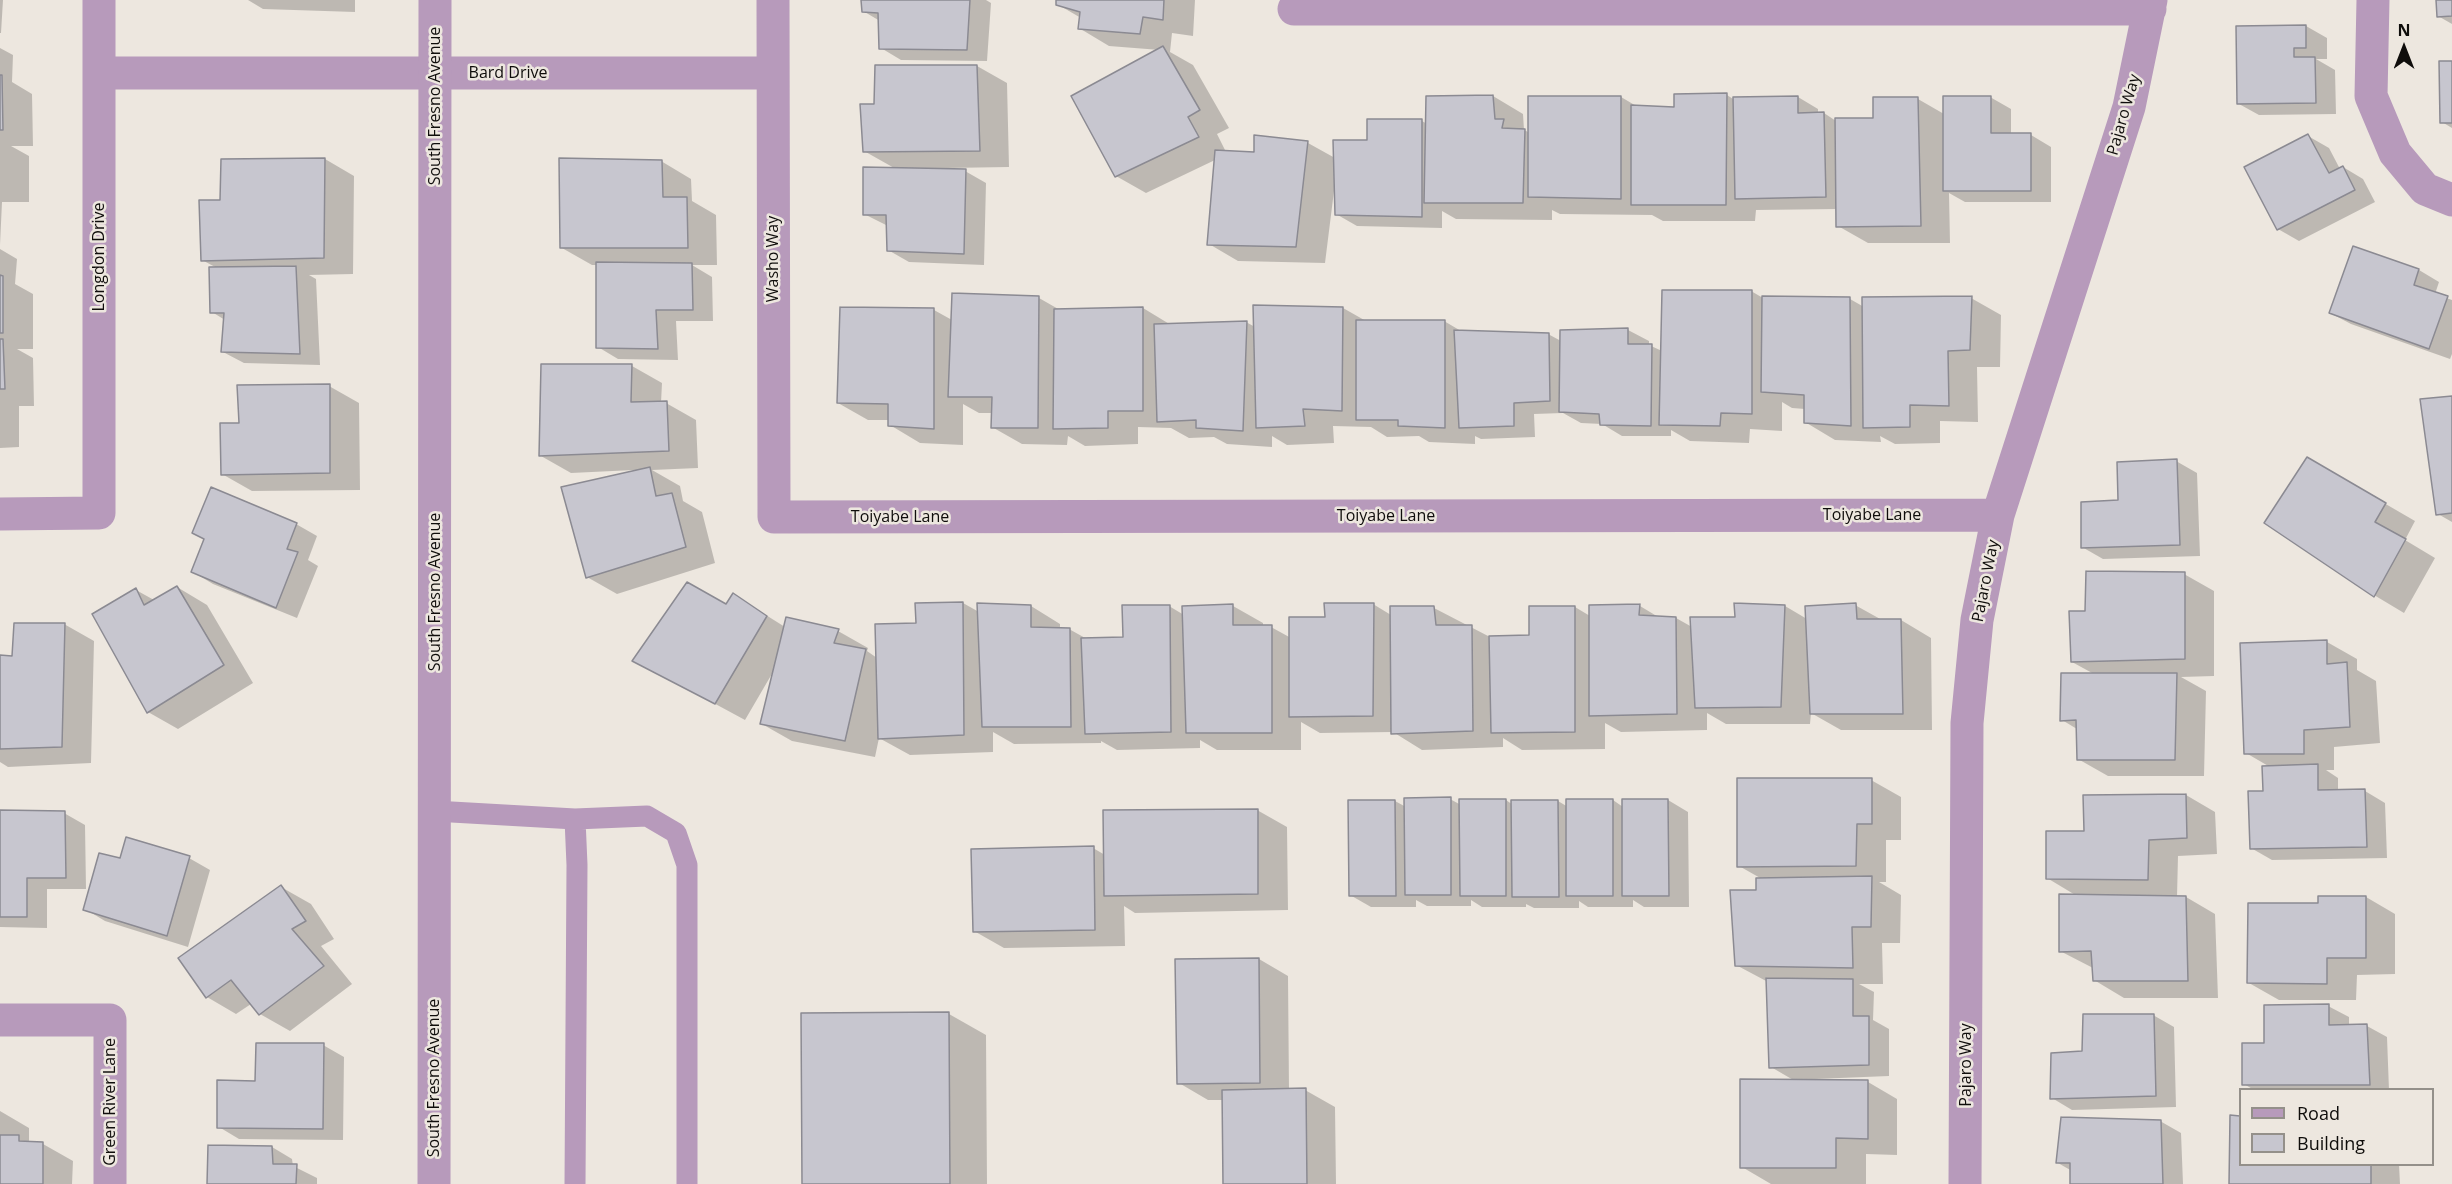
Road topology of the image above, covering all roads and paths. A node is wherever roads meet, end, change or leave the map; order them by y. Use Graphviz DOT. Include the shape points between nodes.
graph roads {
  1 [pos="99,0"];
  2 [pos="435,0"];
  3 [pos="773,0"];
  4 [pos="2373,0"];
  5 [pos="2151,4"];
  6 [pos="1294,9"];
  7 [pos="773,73"];
  8 [pos="99,74"];
  9 [pos="435,74"];
  10 [pos="2452,200"];
  11 [pos="0,513"];
  12 [pos="1998,515"];
  13 [pos="774,517"];
  14 [pos="434,812"];
  15 [pos="574,819"];
  16 [pos="0,1020"];
  17 [pos="110,1184"];
  18 [pos="434,1184"];
  19 [pos="575,1184"];
  20 [pos="687,1184"];
  21 [pos="1965,1184"];
  1 -- 8 [label="street, Longdon Drive"];
  2 -- 9 [label="street, South Fresno Avenue"];
  3 -- 7 [label="street, Washo Way"];
  4 -- 10 [label="street" via="2371,96 2395,153 2425,189"];
  5 -- 6 [label="street"];
  5 -- 12 [label="street, Pajaro Way" via="2129,107"];
  7 -- 9 [label="street, Bard Drive"];
  7 -- 13 [label="street, Washo Way"];
  8 -- 9 [label="street, Bard Drive"];
  8 -- 11 [label="street, Longdon Drive" via="99,513"];
  9 -- 14 [label="street, South Fresno Avenue"];
  12 -- 13 [label="street, Toiyabe Lane"];
  12 -- 21 [label="street, Pajaro Way" via="1977,620 1967,723"];
  14 -- 15 [label="lane"];
  14 -- 18 [label="street, South Fresno Avenue"];
  15 -- 19 [label="lane"];
  15 -- 20 [label="lane" via="647,816 676,833 687,865"];
  16 -- 17 [label="street, Green River Lane" via="110,1020"];
}
